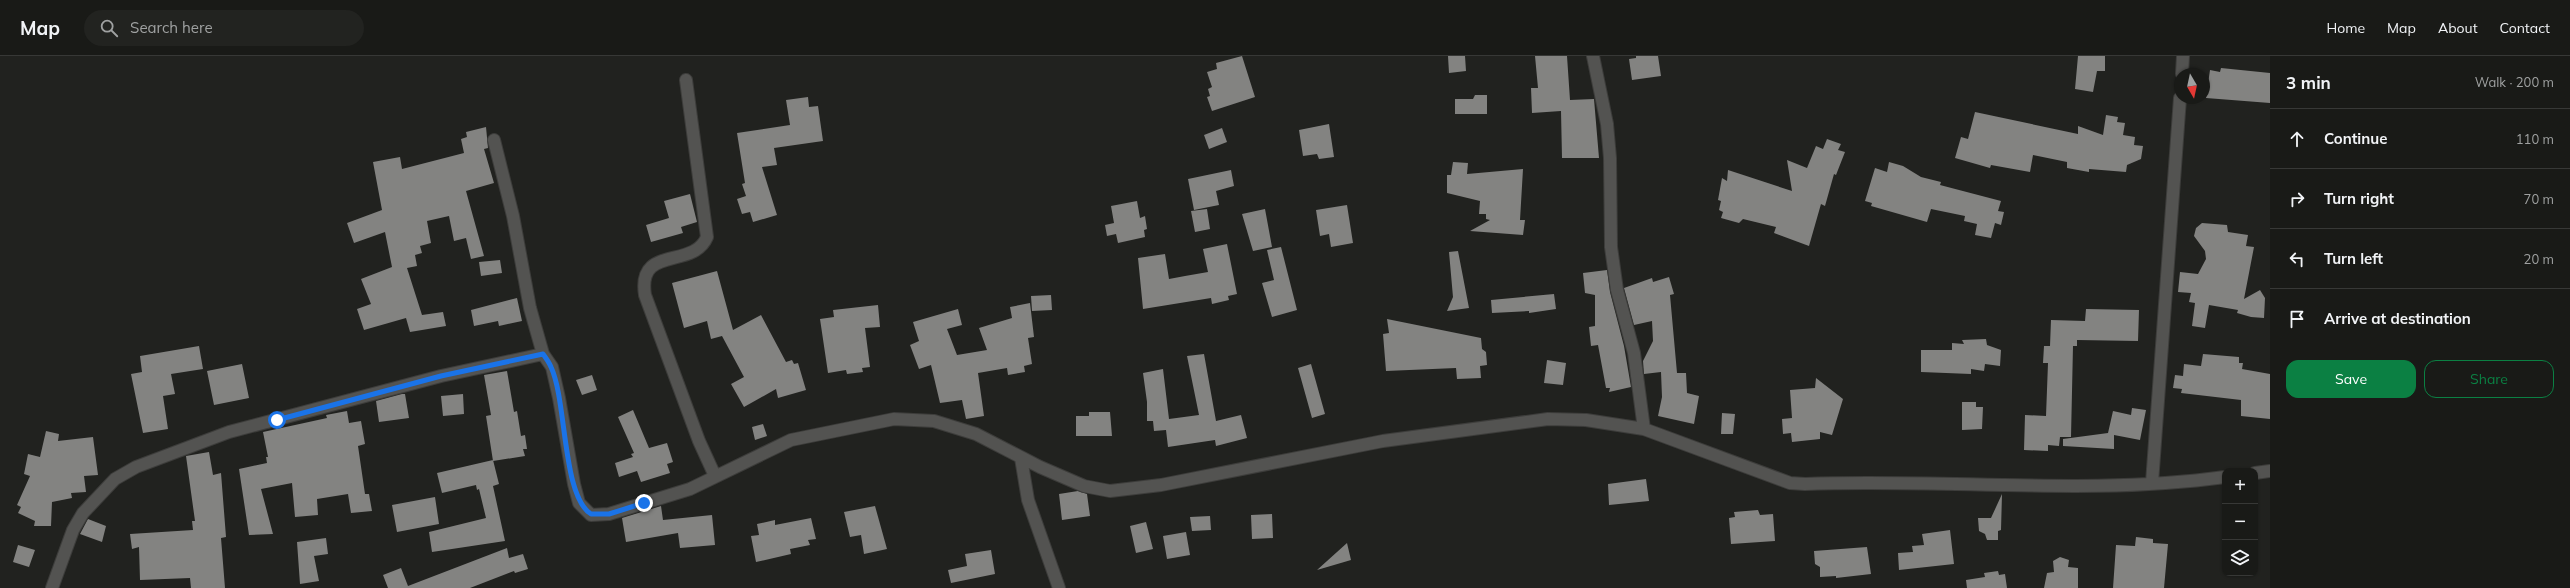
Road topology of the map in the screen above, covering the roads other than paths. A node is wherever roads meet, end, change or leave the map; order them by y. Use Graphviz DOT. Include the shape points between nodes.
graph roads {
  1 [pos="1593,56"];
  2 [pos="2183,56"];
  3 [pos="2182,68"];
  4 [pos="686,80"];
  5 [pos="2180,104"];
  6 [pos="494,140"];
  7 [pos="543,354"];
  8 [pos="1644,429"];
  9 [pos="1021,458"];
  10 [pos="2270,471"];
  11 [pos="2258,473"];
  12 [pos="715,476"];
  13 [pos="2222,477"];
  14 [pos="2152,483"];
  15 [pos="52,588"];
  16 [pos="1059,588"];
  1 -- 8 [label="street" via="1607,124 1611,247 1617,290 1634,353"];
  2 -- 3 [label="street"];
  4 -- 12 [label="street" via="707,238 703,247 692,253 653,264 646,273 643,283 699,441"];
  5 -- 14 [label="street"];
  6 -- 7 [label="street" via="513,216 530,308"];
  7 -- 12 [label="street" via="552,367 569,460 579,503 584,510 591,514 609,514 690,489"];
  7 -- 15 [label="street" via="441,376 229,432 136,467 115,479 83,513 73,530"];
  8 -- 9 [label="street" via="1586,420 1548,419 1383,440 1161,485 1110,491 1084,486"];
  8 -- 14 [label="street" via="1783,480 1805,484 2066,486"];
  9 -- 12 [label="street" via="976,434 941,424 894,418 791,440"];
  9 -- 16 [label="street" via="1028,500"];
  10 -- 11 [label="street"];
  13 -- 14 [label="street"];
}
